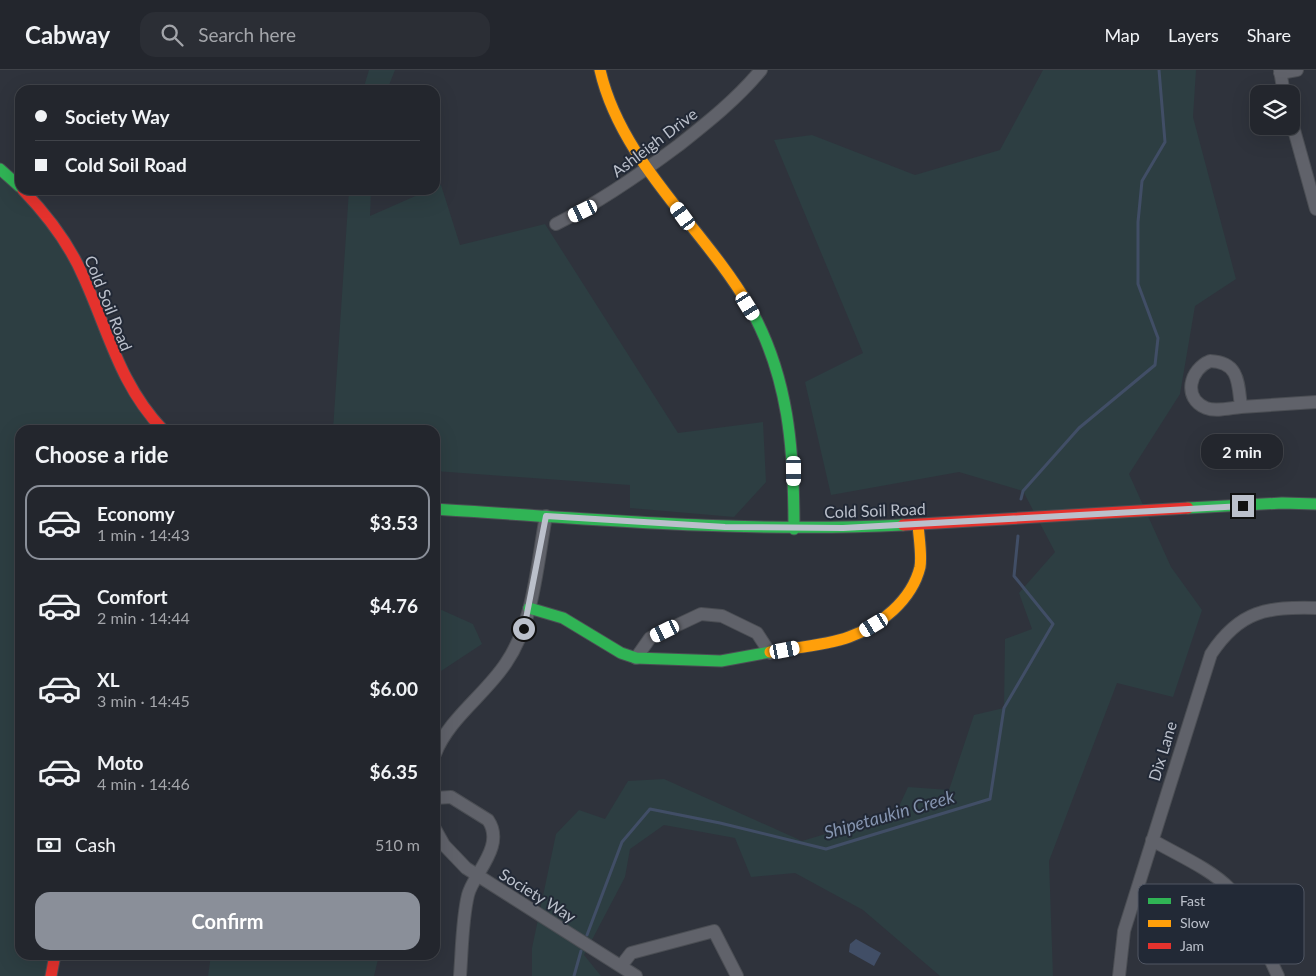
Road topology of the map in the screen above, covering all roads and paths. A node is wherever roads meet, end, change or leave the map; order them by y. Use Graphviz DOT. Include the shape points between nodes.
graph roads {
  1 [pos="600,70"];
  2 [pos="761,70"];
  3 [pos="1297,70"];
  4 [pos="1280,71"];
  5 [pos="1282,85"];
  6 [pos="1295,135"];
  7 [pos="648,168"];
  8 [pos="0,169"];
  9 [pos="15,182"];
  10 [pos="27,195"];
  11 [pos="1316,209"];
  12 [pos="556,224"];
  13 [pos="1316,402"];
  14 [pos="1241,407"];
  15 [pos="156,425"];
  16 [pos="1316,504"];
  17 [pos="440,509"];
  18 [pos="546,516"];
  19 [pos="918,525"];
  20 [pos="794,529"];
  21 [pos="528,608"];
  22 [pos="1316,608"];
  23 [pos="770,653"];
  24 [pos="636,658"];
  25 [pos="440,745"];
  26 [pos="440,798"];
  27 [pos="440,837"];
  28 [pos="1152,840"];
  29 [pos="478,877"];
  30 [pos="1138,884"];
  31 [pos="1225,884"];
  32 [pos="1138,886"];
  33 [pos="54,960"];
  34 [pos="1272,964"];
  35 [pos="621,966"];
  36 [pos="51,976"];
  37 [pos="460,976"];
  38 [pos="636,976"];
  39 [pos="737,976"];
  40 [pos="1119,976"];
  41 [pos="1278,976"];
  1 -- 7 [label="street" via="615,116"];
  2 -- 7 [label="street, Ashleigh Drive" via="707,123"];
  3 -- 4 [label="street"];
  4 -- 5 [label="street"];
  6 -- 11 [label="street"];
  7 -- 12 [label="street, Ashleigh Drive" via="610,195"];
  7 -- 20 [label="street" via="741,295 767,343 777,368 790,422"];
  8 -- 9 [label="street"];
  10 -- 15 [label="street, Cold Soil Road" via="49,219 72,254 90,292 115,362"];
  13 -- 14 [label="street"];
  14 -- 14 [label="street" via="1209,409 1201,405 1190,384 1196,370 1210,361 1227,365 1238,378"];
  16 -- 19 [label="street, Cold Soil Road" via="1282,503"];
  17 -- 18 [label="street, Cold Soil Road"];
  18 -- 20 [label="street, Cold Soil Road"];
  18 -- 21 [label="street"];
  19 -- 20 [label="street, Cold Soil Road"];
  19 -- 23 [label="street" via="921,554 916,580 903,601 862,633"];
  21 -- 24 [label="street" via="563,618 621,653"];
  21 -- 25 [label="street" via="524,629 506,664"];
  22 -- 28 [label="street, Dix Lane" via="1266,610 1240,622 1219,643 1205,668"];
  23 -- 24 [label="street" via="722,661"];
  23 -- 24 [label="street" via="757,633 722,616 707,614 694,616 650,638"];
  26 -- 29 [label="street" via="451,797 492,825 488,861"];
  27 -- 29 [label="street, Society Way" via="454,858"];
  28 -- 30 [label="street, Dix Lane"];
  28 -- 31 [label="street"];
  29 -- 35 [label="street, Society Way"];
  29 -- 37 [label="street" via="468,893"];
  32 -- 40 [label="street, Dix Lane" via="1124,931"];
  33 -- 36 [label="street"];
  34 -- 41 [label="street"];
  35 -- 38 [label="street, Society Way"];
  35 -- 39 [label="street" via="631,953 714,931"];
}
